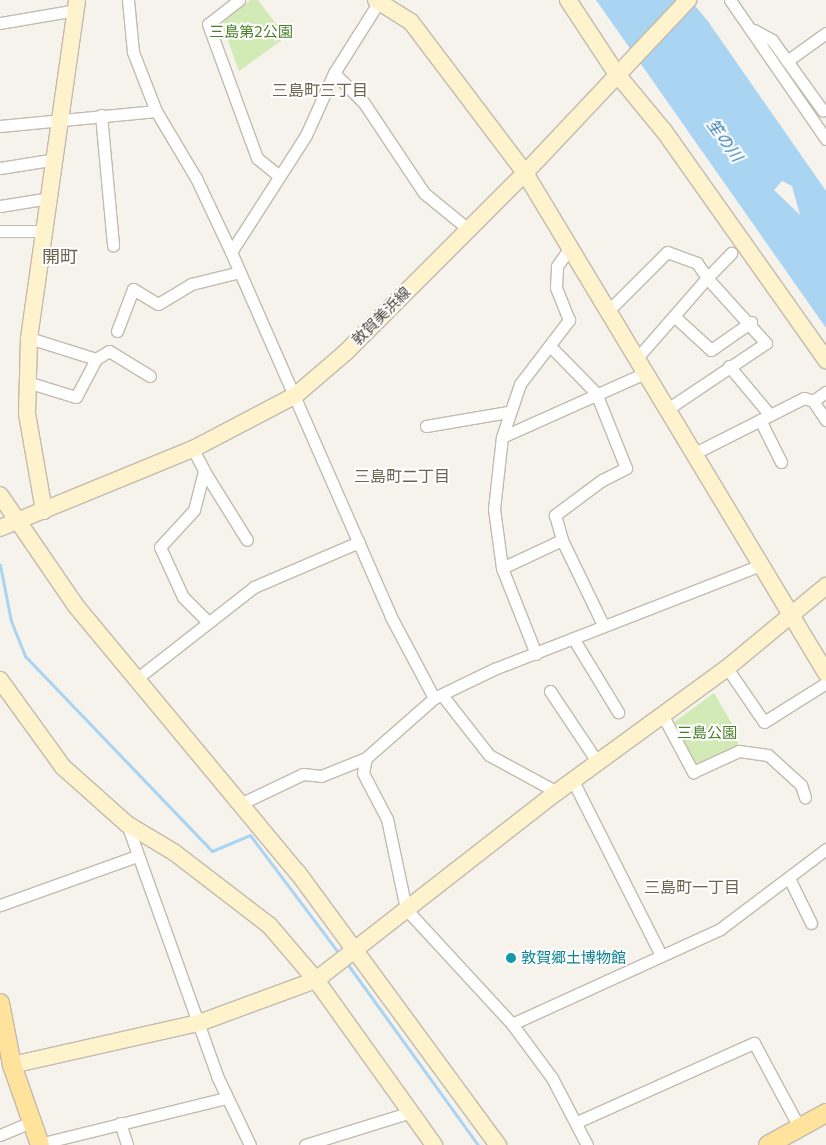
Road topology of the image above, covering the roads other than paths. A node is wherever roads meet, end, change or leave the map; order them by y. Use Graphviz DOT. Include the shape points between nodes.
graph roads {
  1 [pos="128,0"];
  2 [pos="238,0"];
  3 [pos="378,0"];
  4 [pos="568,0"];
  5 [pos="688,0"];
  6 [pos="730,0"];
  7 [pos="77,5"];
  8 [pos="0,23"];
  9 [pos="754,30"];
  10 [pos="826,33"];
  11 [pos="787,61"];
  12 [pos="334,73"];
  13 [pos="616,74"];
  14 [pos="156,111"];
  15 [pos="825,112"];
  16 [pos="101,115"];
  17 [pos="60,118"];
  18 [pos="0,126"];
  19 [pos="826,139"];
  20 [pos="56,160"];
  21 [pos="0,168"];
  22 [pos="525,173"];
  23 [pos="279,176"];
  24 [pos="50,198"];
  25 [pos="0,206"];
  26 [pos="468,229"];
  27 [pos="0,231"];
  28 [pos="43,231"];
  29 [pos="113,245"];
  30 [pos="569,249"];
  31 [pos="231,252"];
  32 [pos="731,253"];
  33 [pos="240,272"];
  34 [pos="707,278"];
  35 [pos="608,311"];
  36 [pos="674,316"];
  37 [pos="751,322"];
  38 [pos="117,331"];
  39 [pos="29,338"];
  40 [pos="550,346"];
  41 [pos="637,358"];
  42 [pos="96,359"];
  43 [pos="826,360"];
  44 [pos="729,366"];
  45 [pos="647,372"];
  46 [pos="150,376"];
  47 [pos="27,382"];
  48 [pos="826,392"];
  49 [pos="596,394"];
  50 [pos="296,395"];
  51 [pos="813,401"];
  52 [pos="669,408"];
  53 [pos="508,412"];
  54 [pos="765,418"];
  55 [pos="826,420"];
  56 [pos="426,426"];
  57 [pos="502,437"];
  58 [pos="192,449"];
  59 [pos="695,453"];
  60 [pos="781,462"];
  61 [pos="204,471"];
  62 [pos="0,495"];
  63 [pos="44,511"];
  64 [pos="19,521"];
  65 [pos="0,528"];
  66 [pos="247,540"];
  67 [pos="562,540"];
  68 [pos="360,542"];
  69 [pos="761,565"];
  70 [pos="502,568"];
  71 [pos="826,586"];
  72 [pos="792,616"];
  73 [pos="208,622"];
  74 [pos="603,625"];
  75 [pos="573,638"];
  76 [pos="536,654"];
  77 [pos="727,668"];
  78 [pos="826,673"];
  79 [pos="0,680"];
  80 [pos="135,680"];
  81 [pos="826,683"];
  82 [pos="550,691"];
  83 [pos="438,696"];
  84 [pos="618,712"];
  85 [pos="663,716"];
  86 [pos="366,758"];
  87 [pos="598,763"];
  88 [pos="573,781"];
  89 [pos="557,792"];
  90 [pos="806,798"];
  91 [pos="238,805"];
  92 [pos="127,824"];
  93 [pos="826,849"];
  94 [pos="137,856"];
  95 [pos="789,878"];
  96 [pos="0,905"];
  97 [pos="406,908"];
  98 [pos="811,923"];
  99 [pos="661,955"];
  100 [pos="347,956"];
  101 [pos="316,980"];
  102 [pos="0,1003"];
  103 [pos="199,1023"];
  104 [pos="512,1024"];
  105 [pos="7,1057"];
  106 [pos="226,1098"];
  107 [pos="411,1112"];
  108 [pos="826,1113"];
  109 [pos="31,1122"];
  110 [pos="577,1122"];
  111 [pos="120,1123"];
  112 [pos="799,1127"];
  113 [pos="0,1135"];
  114 [pos="331,1142"];
  115 [pos="39,1144"];
  116 [pos="127,1145"];
  117 [pos="250,1145"];
  118 [pos="305,1145"];
  119 [pos="434,1145"];
  120 [pos="498,1145"];
  121 [pos="587,1145"];
  122 [pos="768,1145"];
  1 -- 14 [label="street" via="133,52"];
  2 -- 23 [label="street" via="208,24 257,158"];
  3 -- 12 [label="street"];
  3 -- 22 [label="street" via="411,22"];
  4 -- 13 [label="street"];
  5 -- 13 [label="street, 敦賀美浜線"];
  6 -- 9 [label="street"];
  7 -- 8 [label="street"];
  7 -- 17 [label="street"];
  9 -- 11 [label="street" via="772,40"];
  9 -- 19 [label="street"];
  10 -- 11 [label="street"];
  11 -- 15 [label="street"];
  12 -- 23 [label="street" via="306,135"];
  12 -- 26 [label="street" via="364,102 424,193"];
  13 -- 22 [label="street, 敦賀美浜線"];
  13 -- 43 [label="street" via="664,131"];
  14 -- 16 [label="street"];
  14 -- 31 [label="street" via="196,178"];
  16 -- 17 [label="street"];
  16 -- 29 [label="street"];
  17 -- 18 [label="street"];
  17 -- 20 [label="street"];
  20 -- 21 [label="street"];
  20 -- 24 [label="street"];
  22 -- 26 [label="street, 敦賀美浜線"];
  22 -- 30 [label="street"];
  23 -- 31 [label="street"];
  24 -- 25 [label="street"];
  24 -- 28 [label="street"];
  26 -- 50 [label="street, 敦賀美浜線" via="346,352"];
  27 -- 28 [label="street"];
  28 -- 39 [label="street"];
  30 -- 35 [label="street"];
  30 -- 40 [label="street" via="557,266 556,287 569,320"];
  31 -- 33 [label="street"];
  32 -- 34 [label="street"];
  33 -- 38 [label="street" via="191,284 158,304 134,289"];
  33 -- 50 [label="street"];
  34 -- 35 [label="street" via="697,263 667,252"];
  34 -- 36 [label="street"];
  34 -- 37 [label="street"];
  35 -- 41 [label="street"];
  36 -- 37 [label="street" via="711,350"];
  36 -- 41 [label="street"];
  37 -- 44 [label="street" via="766,343"];
  39 -- 42 [label="street"];
  39 -- 47 [label="street"];
  40 -- 49 [label="street"];
  40 -- 53 [label="street" via="520,384"];
  41 -- 45 [label="street"];
  42 -- 46 [label="street" via="109,351"];
  42 -- 47 [label="street" via="76,397"];
  44 -- 52 [label="street"];
  44 -- 54 [label="street"];
  45 -- 49 [label="street"];
  45 -- 52 [label="street"];
  47 -- 63 [label="street" via="30,448"];
  48 -- 51 [label="street"];
  49 -- 57 [label="street"];
  49 -- 67 [label="street" via="626,468 602,480 555,515"];
  50 -- 58 [label="street, 敦賀美浜線"];
  50 -- 68 [label="street"];
  51 -- 54 [label="street" via="804,398"];
  51 -- 55 [label="street"];
  52 -- 59 [label="street"];
  53 -- 56 [label="street"];
  53 -- 57 [label="street"];
  54 -- 59 [label="street"];
  54 -- 60 [label="street"];
  57 -- 70 [label="street" via="494,509"];
  58 -- 61 [label="street"];
  58 -- 63 [label="street, 敦賀美浜線"];
  59 -- 69 [label="street"];
  61 -- 66 [label="street"];
  61 -- 73 [label="street" via="194,510 160,547 183,597"];
  62 -- 64 [label="street"];
  63 -- 64 [label="street, 敦賀美浜線"];
  64 -- 65 [label="street, 敦賀美浜線"];
  64 -- 80 [label="street" via="76,606"];
  67 -- 70 [label="street"];
  67 -- 74 [label="street"];
  68 -- 73 [label="street" via="254,587"];
  68 -- 83 [label="street" via="391,617"];
  69 -- 72 [label="street"];
  69 -- 74 [label="street"];
  70 -- 76 [label="street"];
  71 -- 72 [label="street"];
  72 -- 77 [label="street"];
  72 -- 78 [label="street"];
  73 -- 80 [label="street"];
  74 -- 75 [label="street"];
  75 -- 76 [label="street"];
  75 -- 84 [label="street"];
  76 -- 83 [label="street" via="494,669"];
  77 -- 81 [label="street" via="764,722"];
  77 -- 85 [label="street"];
  79 -- 92 [label="street" via="63,767"];
  80 -- 91 [label="street"];
  82 -- 87 [label="street"];
  83 -- 86 [label="street"];
  83 -- 89 [label="street" via="488,755"];
  85 -- 87 [label="street"];
  85 -- 90 [label="street" via="693,772 739,751 768,755 801,785"];
  86 -- 91 [label="street" via="321,776 303,774"];
  86 -- 97 [label="street" via="363,773 387,819"];
  87 -- 88 [label="street"];
  88 -- 89 [label="street"];
  88 -- 99 [label="street"];
  89 -- 97 [label="street"];
  91 -- 100 [label="street" via="298,873"];
  92 -- 94 [label="street"];
  92 -- 101 [label="street" via="237,898 269,925"];
  93 -- 95 [label="street"];
  94 -- 96 [label="street"];
  94 -- 103 [label="street"];
  95 -- 98 [label="street"];
  95 -- 99 [label="street" via="720,929"];
  97 -- 100 [label="street"];
  97 -- 104 [label="street"];
  99 -- 104 [label="street"];
  100 -- 101 [label="street"];
  100 -- 120 [label="street"];
  101 -- 103 [label="street"];
  101 -- 107 [label="street"];
  102 -- 105 [label="main road"];
  103 -- 105 [label="street"];
  103 -- 106 [label="street"];
  104 -- 110 [label="street" via="552,1078"];
  105 -- 109 [label="main road"];
  106 -- 111 [label="street"];
  106 -- 117 [label="street"];
  107 -- 114 [label="street"];
  107 -- 119 [label="street"];
  108 -- 112 [label="main road"];
  109 -- 113 [label="street"];
  109 -- 115 [label="main road"];
  110 -- 112 [label="street" via="754,1043"];
  110 -- 121 [label="street"];
  111 -- 115 [label="street"];
  111 -- 116 [label="street"];
  112 -- 122 [label="main road"];
  114 -- 118 [label="street"];
}
